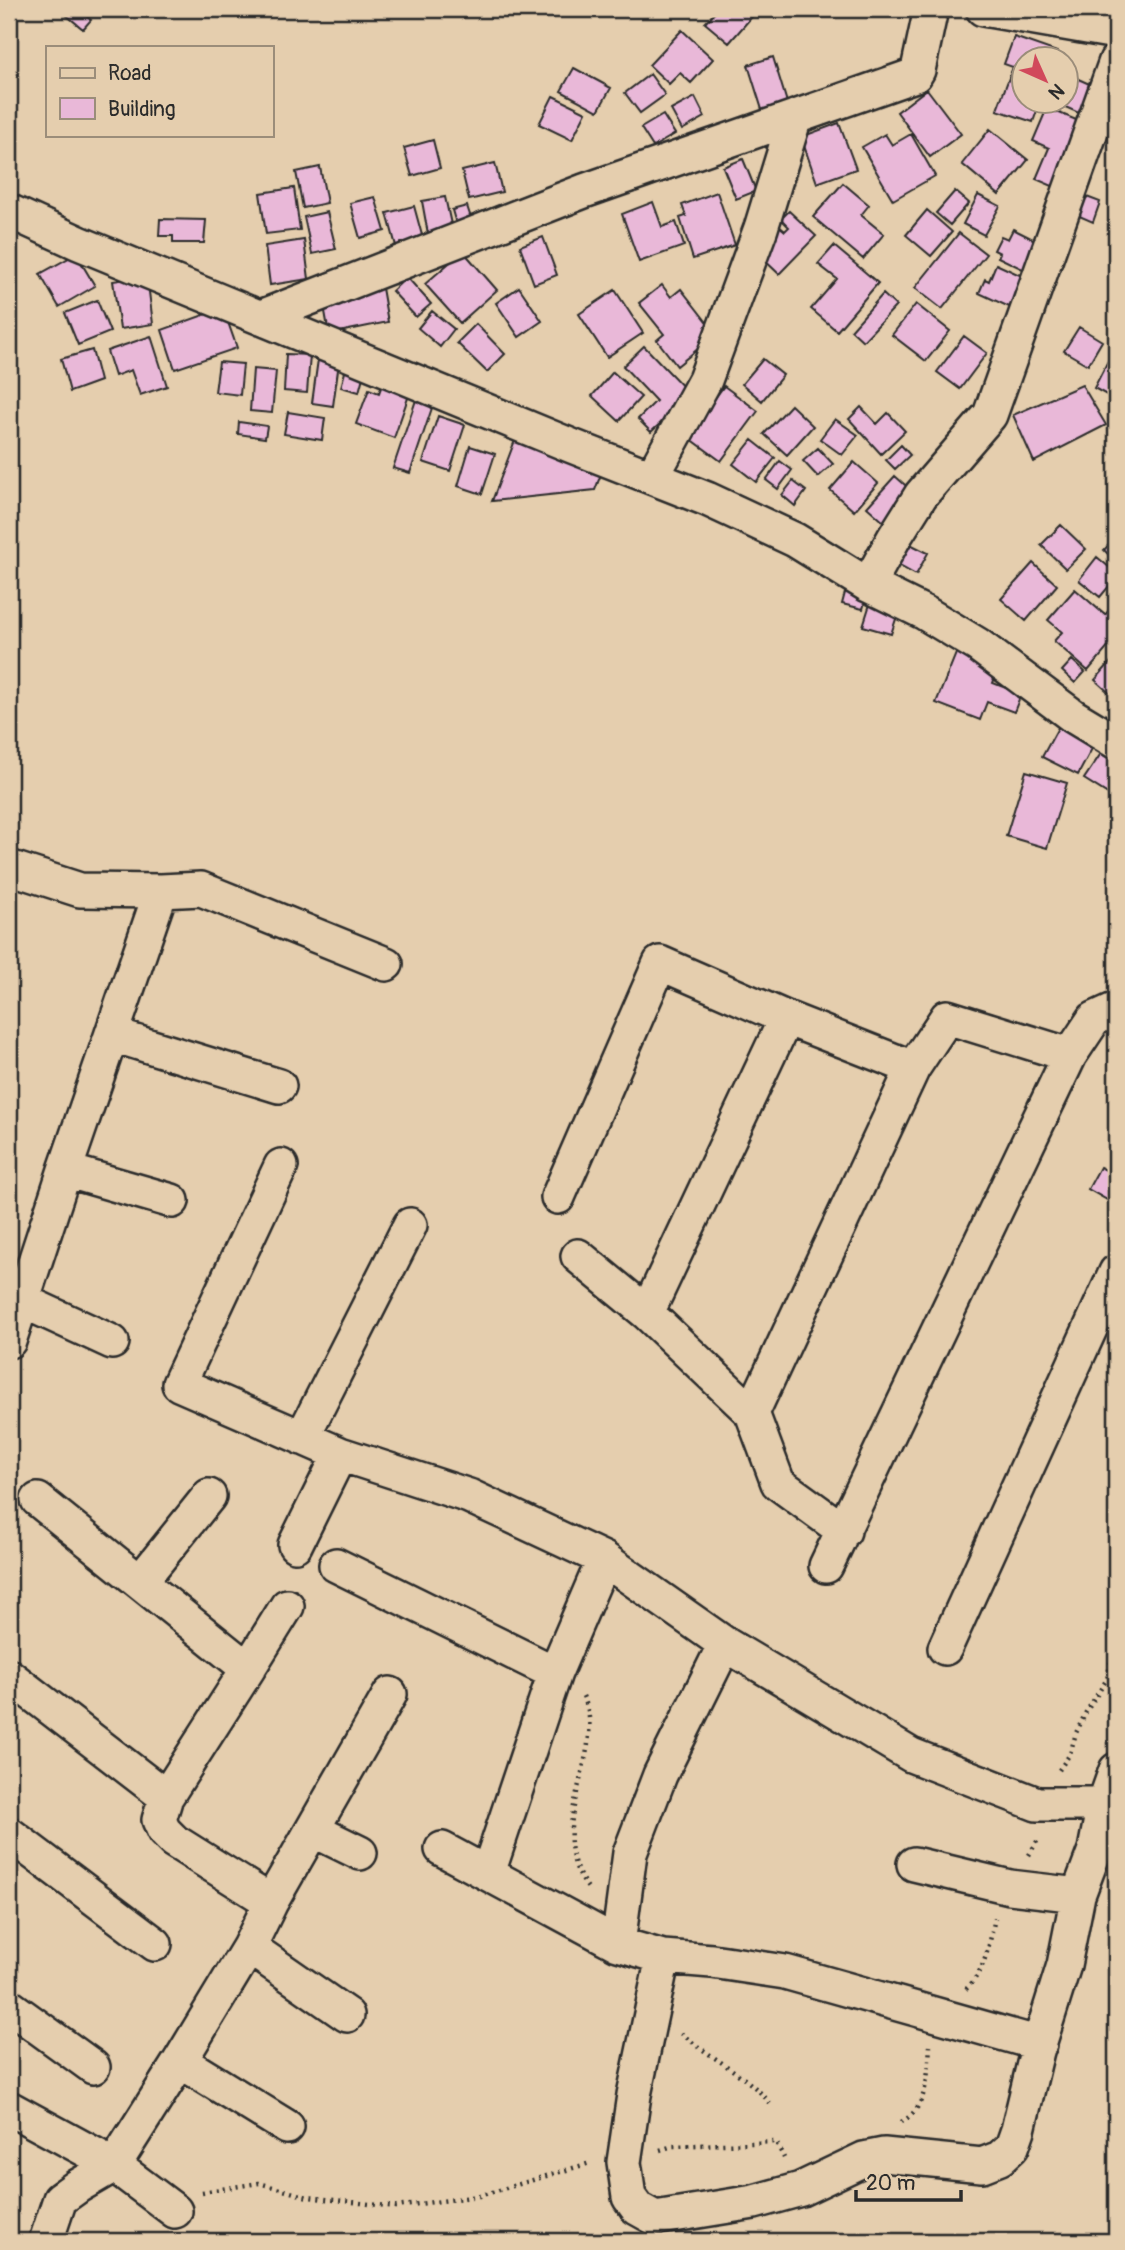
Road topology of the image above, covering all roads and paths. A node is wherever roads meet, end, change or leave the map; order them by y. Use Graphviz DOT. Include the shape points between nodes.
graph roads {
  1 [pos="931,9"];
  2 [pos="983,9"];
  3 [pos="1116,32"];
  4 [pos="1116,61"];
  5 [pos="795,117"];
  6 [pos="9,212"];
  7 [pos="261,317"];
  8 [pos="652,477"];
  9 [pos="868,585"];
  10 [pos="1116,742"];
  11 [pos="9,867"];
  12 [pos="161,891"];
  13 [pos="386,964"];
  14 [pos="1116,1009"];
  15 [pos="786,1018"];
  16 [pos="113,1035"];
  17 [pos="1070,1055"];
  18 [pos="913,1068"];
  19 [pos="279,1086"];
  20 [pos="281,1166"];
  21 [pos="65,1170"];
  22 [pos="558,1197"];
  23 [pos="172,1201"];
  24 [pos="410,1225"];
  25 [pos="578,1256"];
  26 [pos="1116,1272"];
  27 [pos="23,1301"];
  28 [pos="648,1313"];
  29 [pos="9,1341"];
  30 [pos="112,1342"];
  31 [pos="752,1413"];
  32 [pos="302,1438"];
  33 [pos="340,1454"];
  34 [pos="209,1496"];
  35 [pos="38,1500"];
  36 [pos="844,1531"];
  37 [pos="295,1545"];
  38 [pos="604,1559"];
  39 [pos="336,1565"];
  40 [pos="827,1566"];
  41 [pos="140,1582"];
  42 [pos="288,1606"];
  43 [pos="1116,1638"];
  44 [pos="725,1644"];
  45 [pos="945,1648"];
  46 [pos="247,1669"];
  47 [pos="555,1673"];
  48 [pos="9,1676"];
  49 [pos="390,1694"];
  50 [pos="1116,1770"];
  51 [pos="166,1797"];
  52 [pos="1037,1804"];
  53 [pos="1104,1804"];
  54 [pos="313,1830"];
  55 [pos="9,1834"];
  56 [pos="442,1849"];
  57 [pos="359,1853"];
  58 [pos="914,1864"];
  59 [pos="488,1873"];
  60 [pos="1010,1887"];
  61 [pos="1078,1895"];
  62 [pos="271,1902"];
  63 [pos="155,1944"];
  64 [pos="618,1944"];
  65 [pos="248,1947"];
  66 [pos="663,1957"];
  67 [pos="9,2006"];
  68 [pos="937,2014"];
  69 [pos="347,2015"];
  70 [pos="1040,2044"];
  71 [pos="180,2062"];
  72 [pos="93,2067"];
  73 [pos="9,2108"];
  74 [pos="897,2124"];
  75 [pos="287,2127"];
  76 [pos="624,2162"];
  77 [pos="114,2165"];
  78 [pos="801,2189"];
  79 [pos="184,2202"];
  80 [pos="46,2241"];
  1 -- 5 [label="street" via="916,74"];
  2 -- 3 [label="street"];
  4 -- 9 [label="street" via="990,415 921,495"];
  5 -- 7 [label="street" via="584,191"];
  5 -- 8 [label="street" via="761,228 705,380"];
  6 -- 7 [label="street"];
  7 -- 8 [label="street"];
  8 -- 9 [label="street" via="795,540"];
  9 -- 10 [label="street" via="978,645"];
  11 -- 12 [label="street" via="80,890"];
  12 -- 13 [label="street" via="201,889"];
  12 -- 16 [label="street"];
  14 -- 17 [label="street" via="1094,1019"];
  15 -- 18 [label="street"];
  15 -- 22 [label="street" via="660,963"];
  15 -- 28 [label="street"];
  16 -- 19 [label="street"];
  16 -- 21 [label="street"];
  17 -- 18 [label="street" via="947,1017"];
  17 -- 36 [label="street"];
  18 -- 31 [label="street"];
  20 -- 32 [label="street" via="179,1384"];
  21 -- 23 [label="street"];
  21 -- 27 [label="street"];
  24 -- 32 [label="street"];
  25 -- 28 [label="street"];
  26 -- 45 [label="street"];
  27 -- 29 [label="street"];
  27 -- 30 [label="street"];
  28 -- 31 [label="street"];
  31 -- 36 [label="street" via="778,1483"];
  32 -- 33 [label="street"];
  33 -- 37 [label="street"];
  33 -- 38 [label="street" via="469,1496"];
  34 -- 41 [label="street"];
  35 -- 41 [label="street"];
  36 -- 40 [label="street"];
  38 -- 44 [label="street"];
  38 -- 47 [label="street"];
  39 -- 47 [label="street"];
  41 -- 46 [label="street"];
  42 -- 46 [label="street"];
  43 -- 52 [label="path" via="1107,1679 1086,1712 1070,1754"];
  44 -- 52 [label="street" via="911,1755"];
  44 -- 64 [label="street" via="660,1775 630,1853"];
  46 -- 51 [label="street"];
  47 -- 59 [label="street"];
  48 -- 51 [label="street"];
  49 -- 54 [label="street"];
  50 -- 53 [label="street"];
  51 -- 62 [label="street" via="159,1823 174,1841"];
  52 -- 53 [label="street"];
  52 -- 60 [label="path" via="1055,1802"];
  53 -- 61 [label="street" via="1095,1850"];
  54 -- 57 [label="street"];
  54 -- 62 [label="street"];
  55 -- 63 [label="street"];
  56 -- 59 [label="street"];
  58 -- 60 [label="street"];
  59 -- 64 [label="street"];
  60 -- 61 [label="street"];
  60 -- 68 [label="path" via="997,1909 977,1979"];
  61 -- 70 [label="street" via="1064,1965"];
  62 -- 65 [label="street"];
  64 -- 66 [label="street"];
  65 -- 69 [label="street"];
  65 -- 71 [label="street"];
  66 -- 68 [label="street" via="785,1972"];
  66 -- 76 [label="street"];
  67 -- 72 [label="street"];
  68 -- 70 [label="street"];
  68 -- 74 [label="path" via="931,2026 922,2100 909,2118"];
  70 -- 78 [label="street" via="1018,2130 1012,2147 1000,2158 982,2165 884,2155 864,2159"];
  71 -- 75 [label="street"];
  71 -- 77 [label="street"];
  73 -- 77 [label="street"];
  76 -- 78 [label="path" via="673,2146 776,2142"];
  76 -- 78 [label="street" via="629,2197 655,2218 754,2202"];
  76 -- 79 [label="path" via="606,2159 479,2196 396,2207 308,2197 259,2183"];
  77 -- 79 [label="street"];
  77 -- 80 [label="street" via="60,2199"];
}
